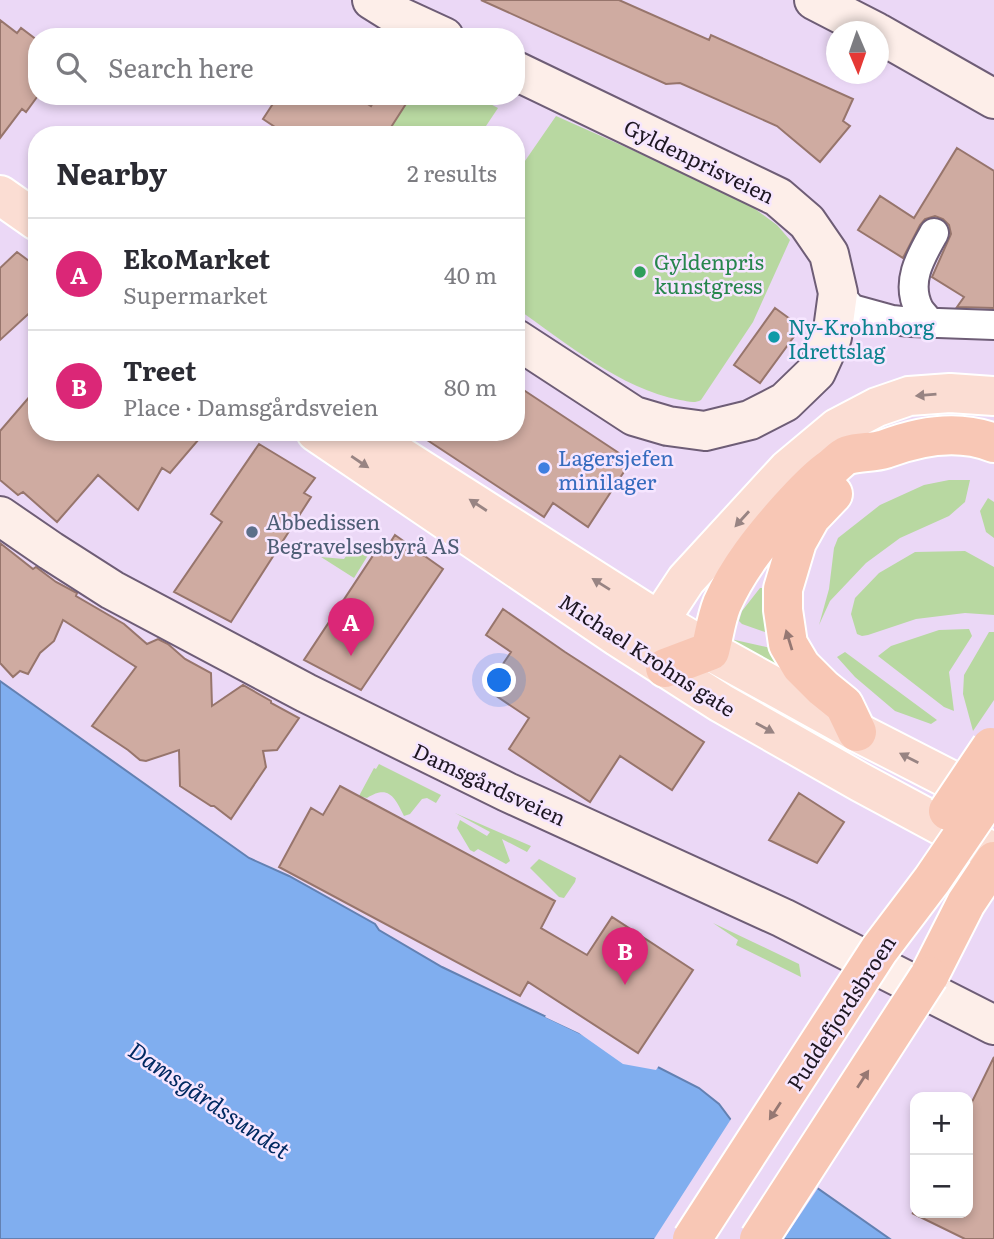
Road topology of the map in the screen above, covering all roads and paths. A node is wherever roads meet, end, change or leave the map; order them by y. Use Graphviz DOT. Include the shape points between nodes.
graph roads {
  1 [pos="372,0"];
  2 [pos="814,0"];
  3 [pos="855,21"];
  4 [pos="424,28"];
  5 [pos="889,39"];
  6 [pos="525,75"];
  7 [pos="994,99"];
  8 [pos="0,195"];
  9 [pos="28,215"];
  10 [pos="934,233"];
  11 [pos="838,293"];
  12 [pos="930,323"];
  13 [pos="994,325"];
  14 [pos="525,345"];
  15 [pos="994,396"];
  16 [pos="329,441"];
  17 [pos="376,441"];
  18 [pos="994,443"];
  19 [pos="877,451"];
  20 [pos="0,516"];
  21 [pos="659,621"];
  22 [pos="710,651"];
  23 [pos="664,668"];
  24 [pos="857,732"];
  25 [pos="992,745"];
  26 [pos="994,789"];
  27 [pos="994,802"];
  28 [pos="994,852"];
  29 [pos="994,861"];
  30 [pos="994,895"];
  31 [pos="879,950"];
  32 [pos="929,976"];
  33 [pos="994,1025"];
  34 [pos="692,1239"];
  35 [pos="759,1239"];
  1 -- 4 [label="street"];
  2 -- 3 [label="street"];
  5 -- 7 [label="street"];
  6 -- 11 [label="street, Gyldenprisveien" via="778,197 807,222 829,254"];
  8 -- 9 [label="main road"];
  10 -- 12 [label="street" via="917,264 913,286 919,308"];
  11 -- 12 [label="street" via="852,309 892,320"];
  11 -- 14 [label="street, Gyldenprisveien" via="832,337 816,372 786,402 750,420 705,431 634,416"];
  12 -- 13 [label="street"];
  15 -- 21 [label="main road, one-way" via="909,396 837,428 788,469 687,580"];
  16 -- 23 [label="main road, Michael Krohns gate, one-way"];
  21 -- 17 [label="main road, Michael Krohns gate, one-way"];
  18 -- 19 [label="highway" via="936,436"];
  19 -- 22 [label="highway" via="848,455 821,474 773,526 738,574 722,606"];
  24 -- 19 [label="highway, one-way" via="844,705 801,666 788,644 783,589 797,542 811,517 862,472"];
  20 -- 33 [label="street, Damsgårdsveien" via="112,590 306,693 507,792 783,918"];
  21 -- 22 [label="main road, Michael Krohns gate"];
  21 -- 23 [label="main road"];
  22 -- 23 [label="highway"];
  22 -- 24 [label="main road, Michael Krohns gate"];
  23 -- 28 [label="main road, Michael Krohns gate, one-way" via="860,782"];
  27 -- 24 [label="main road, Michael Krohns gate, one-way"];
  25 -- 31 [label="highway, bridge" via="919,855"];
  26 -- 31 [label="highway, Puddefjordsbroen, bridge"];
  29 -- 32 [label="highway" via="966,903"];
  30 -- 32 [label="highway"];
  31 -- 34 [label="highway, Puddefjordsbroen, one-way, bridge"];
  35 -- 32 [label="highway, one-way, bridge"];
}
